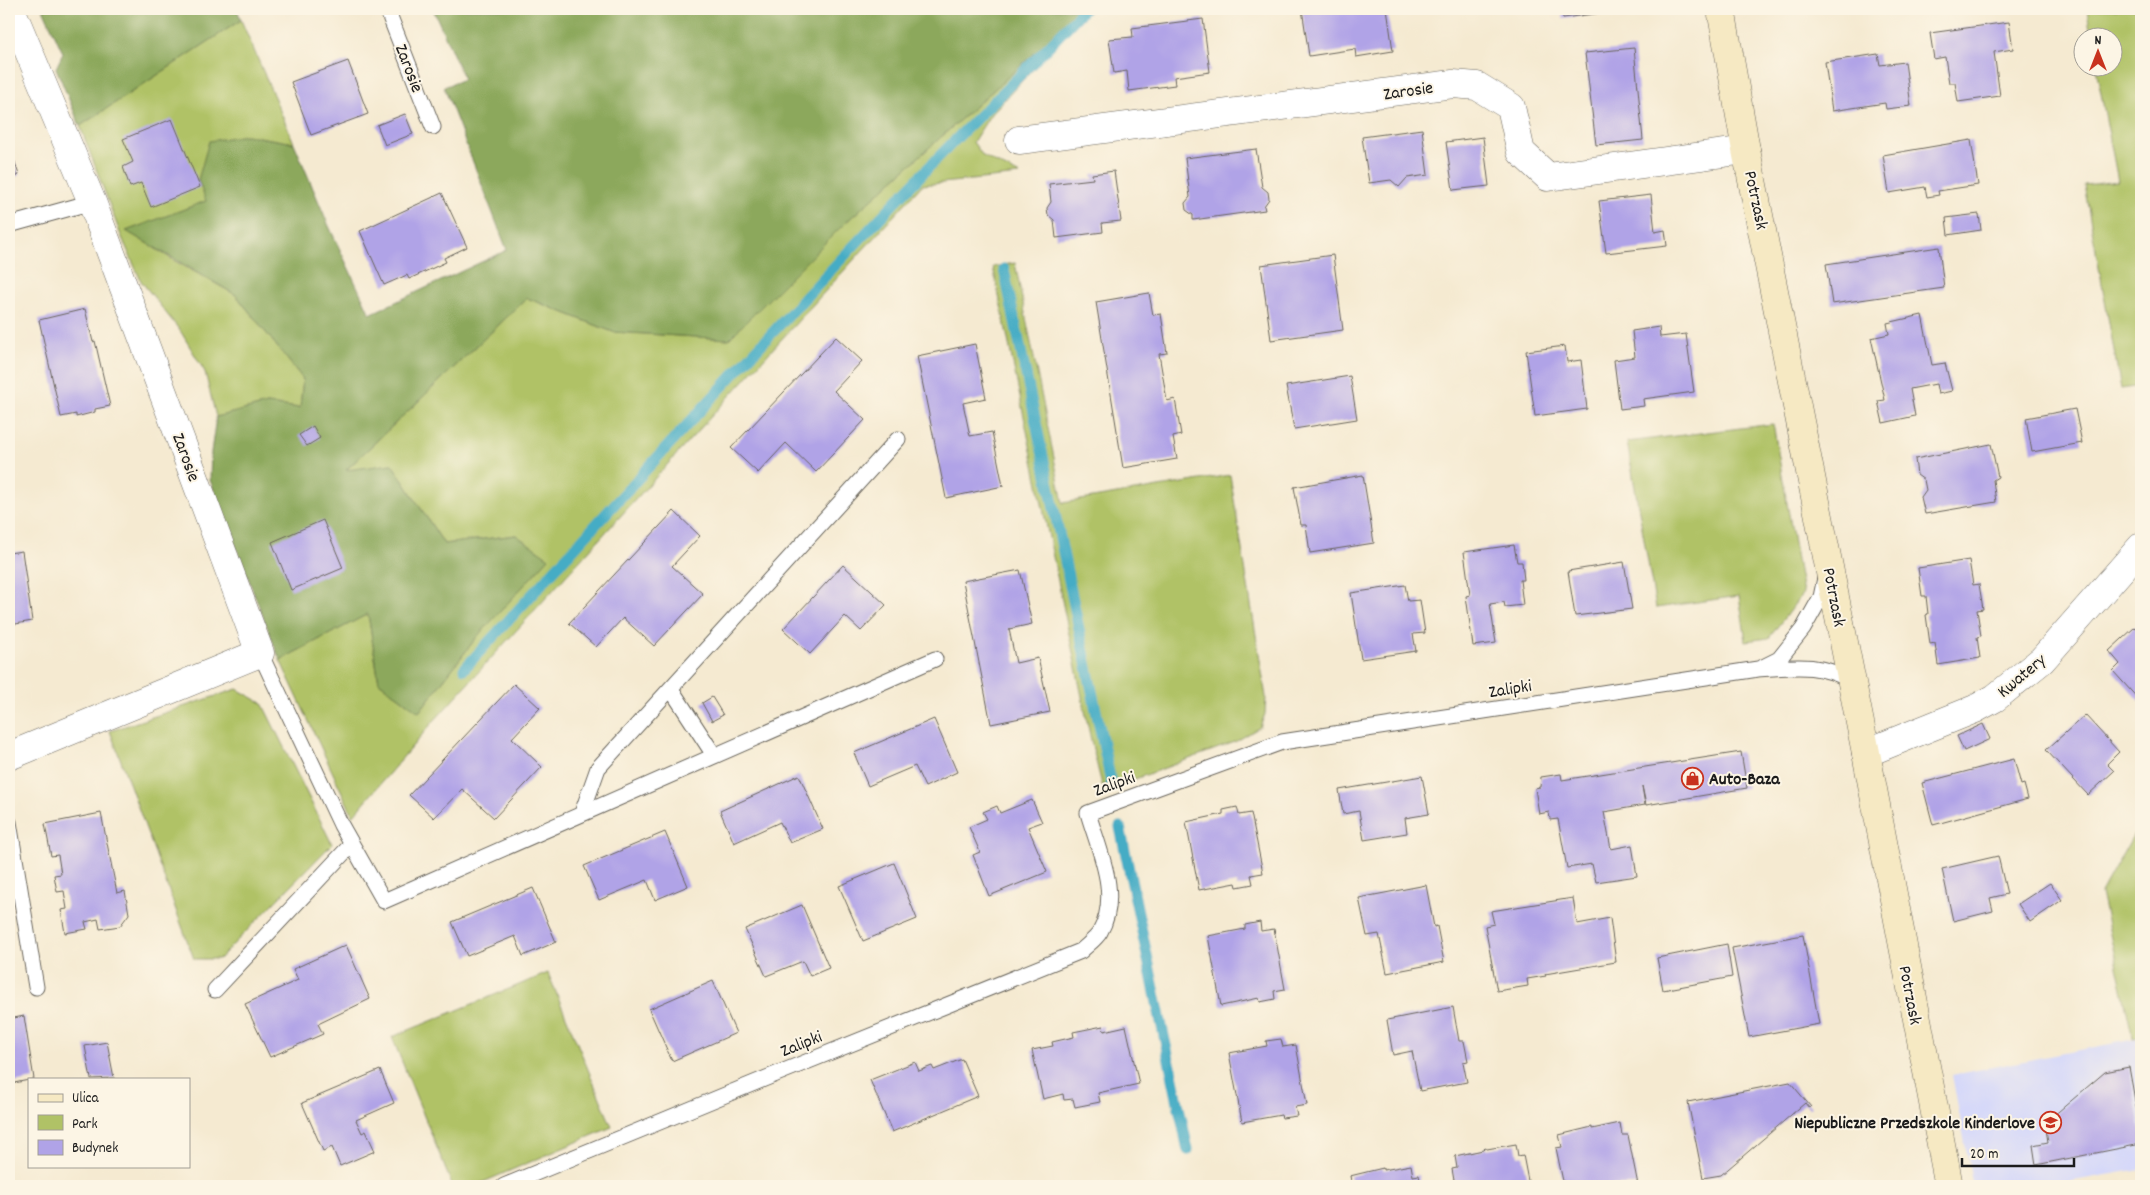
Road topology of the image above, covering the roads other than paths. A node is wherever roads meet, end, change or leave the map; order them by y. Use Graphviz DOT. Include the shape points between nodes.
graph roads {
  1 [pos="11,9"];
  2 [pos="387,9"];
  3 [pos="1721,9"];
  4 [pos="433,127"];
  5 [pos="1019,140"];
  6 [pos="1746,150"];
  7 [pos="92,202"];
  8 [pos="9,226"];
  9 [pos="898,439"];
  10 [pos="2141,547"];
  11 [pos="1828,562"];
  12 [pos="260,653"];
  13 [pos="935,659"];
  14 [pos="1758,669"];
  15 [pos="1851,680"];
  16 [pos="671,689"];
  17 [pos="1866,753"];
  18 [pos="9,756"];
  19 [pos="714,756"];
  20 [pos="582,814"];
  21 [pos="9,822"];
  22 [pos="351,845"];
  23 [pos="36,987"];
  24 [pos="215,990"];
  25 [pos="504,1186"];
  26 [pos="1948,1186"];
  1 -- 7 [label="street, Zarosie"];
  2 -- 4 [label="lane, Zarosie"];
  3 -- 6 [label="street, Potrzask"];
  5 -- 6 [label="street, Zarosie" via="1453,84 1477,86 1511,107 1521,152 1548,177"];
  6 -- 11 [label="street, Potrzask"];
  7 -- 8 [label="lane"];
  7 -- 12 [label="street, Zarosie"];
  9 -- 16 [label="lane"];
  10 -- 17 [label="street, Kwatery" via="2042,660 1995,698"];
  11 -- 14 [label="lane" via="1821,597 1803,630 1779,659"];
  11 -- 15 [label="street, Potrzask"];
  12 -- 18 [label="street"];
  12 -- 22 [label="lane"];
  13 -- 19 [label="lane"];
  14 -- 15 [label="lane, Zalipki" via="1813,666"];
  14 -- 25 [label="lane, Zalipki" via="1282,742 1088,813 1110,890 1108,915 1099,934 1081,951"];
  15 -- 17 [label="street, Potrzask"];
  16 -- 19 [label="lane"];
  16 -- 20 [label="lane" via="598,768"];
  17 -- 26 [label="street, Potrzask"];
  19 -- 20 [label="lane"];
  20 -- 22 [label="lane" via="384,901"];
  21 -- 23 [label="lane"];
  22 -- 24 [label="lane"];
}
